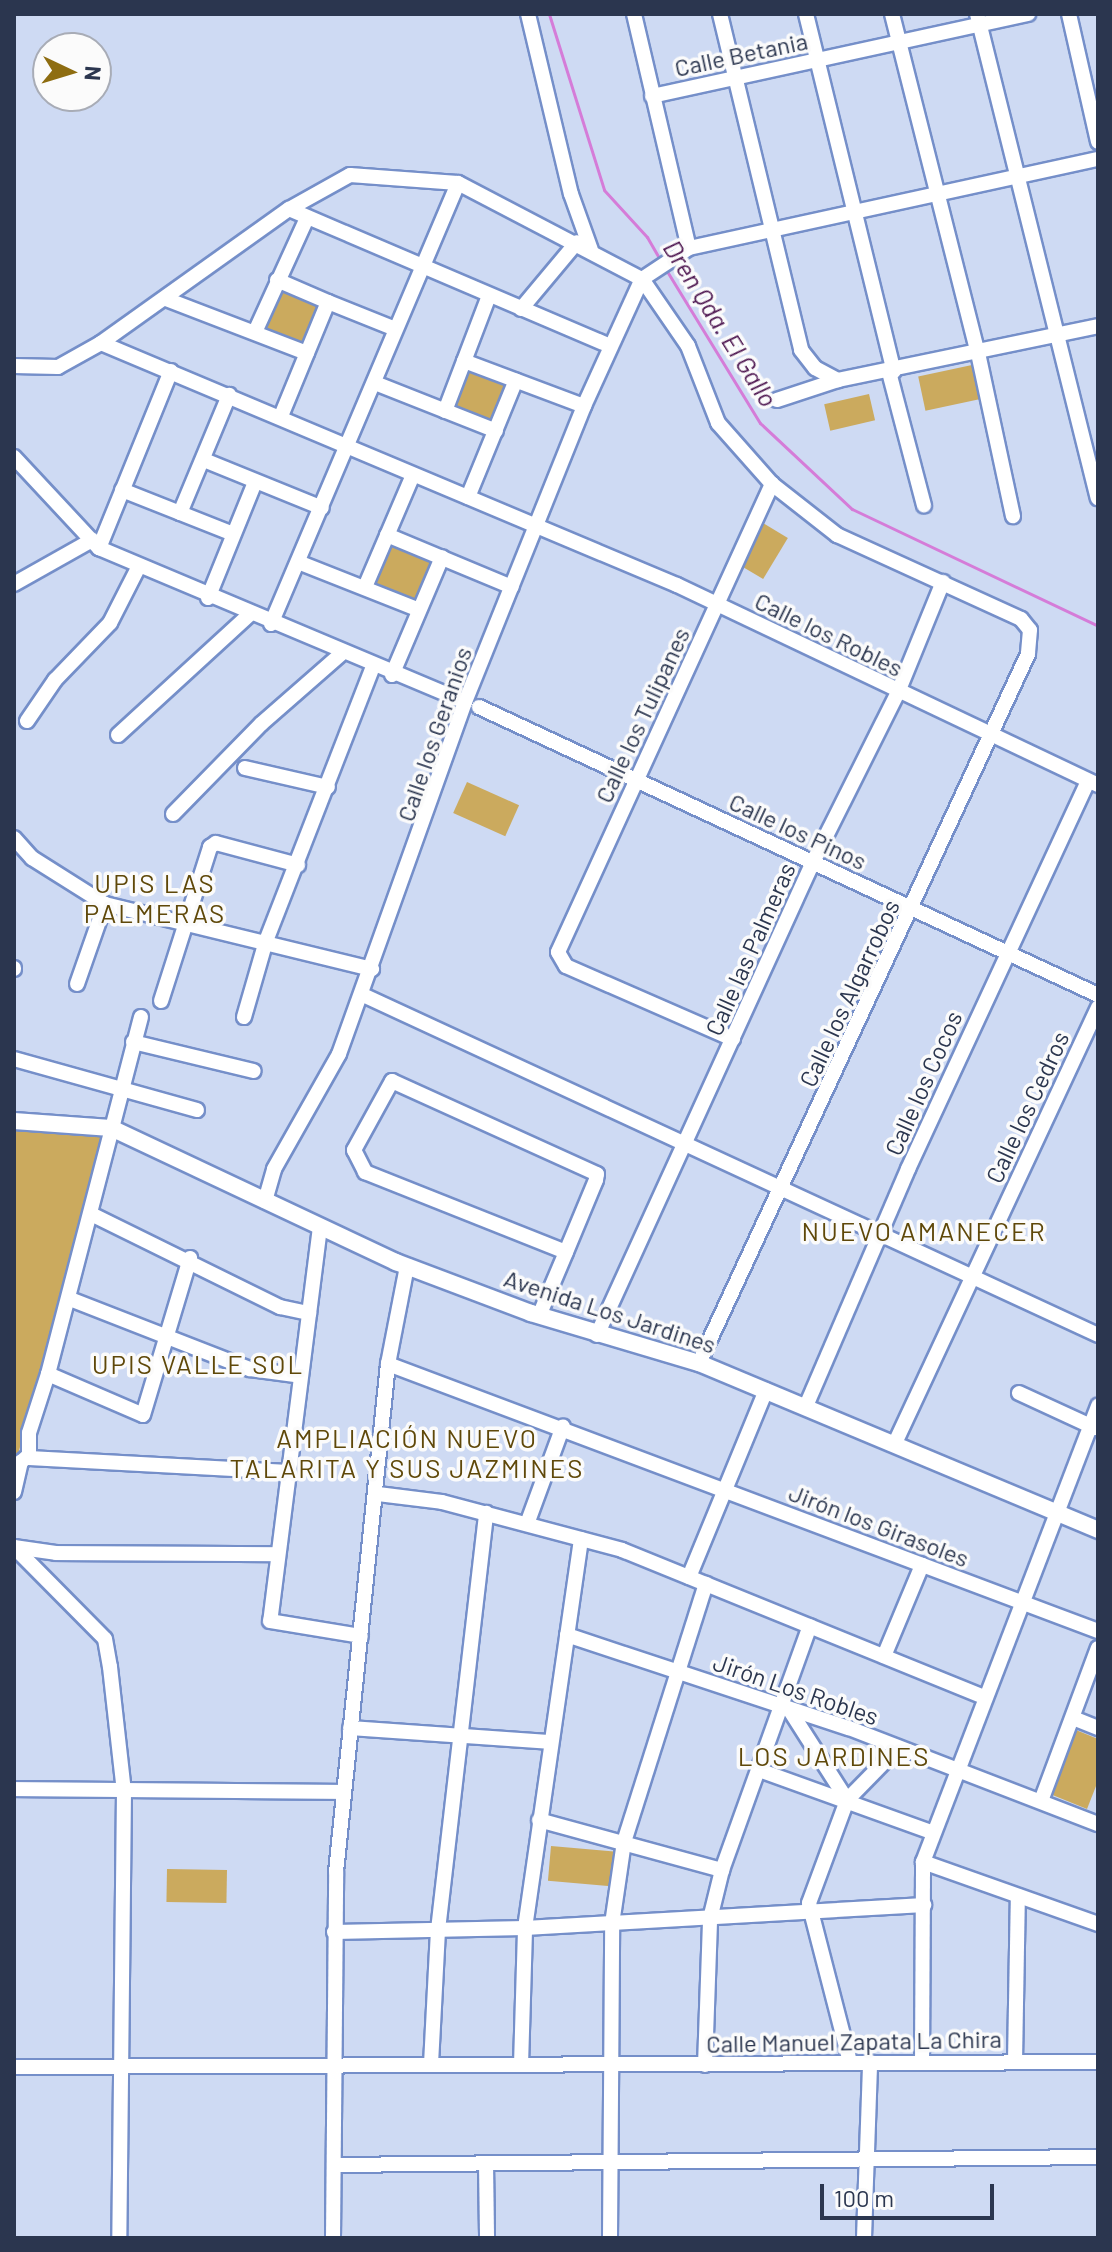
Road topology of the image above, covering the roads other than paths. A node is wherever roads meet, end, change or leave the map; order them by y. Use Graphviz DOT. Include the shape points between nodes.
graph roads {
  1 [pos="528,14"];
  2 [pos="634,14"];
  3 [pos="720,14"];
  4 [pos="806,14"];
  5 [pos="892,14"];
  6 [pos="1028,14"];
  7 [pos="1069,14"];
  8 [pos="978,19"];
  9 [pos="899,42"];
  10 [pos="817,60"];
  11 [pos="734,78"];
  12 [pos="652,96"];
  13 [pos="1098,142"];
  14 [pos="1098,159"];
  15 [pos="1015,178"];
  16 [pos="458,183"];
  17 [pos="936,196"];
  18 [pos="289,209"];
  19 [pos="855,215"];
  20 [pos="306,220"];
  21 [pos="772,232"];
  22 [pos="577,242"];
  23 [pos="689,248"];
  24 [pos="591,250"];
  25 [pos="422,266"];
  26 [pos="642,279"];
  27 [pos="277,280"];
  28 [pos="489,296"];
  29 [pos="166,299"];
  30 [pos="328,302"];
  31 [pos="521,309"];
  32 [pos="1098,326"];
  33 [pos="395,329"];
  34 [pos="255,332"];
  35 [pos="1055,336"];
  36 [pos="101,343"];
  37 [pos="610,346"];
  38 [pos="307,353"];
  39 [pos="978,353"];
  40 [pos="464,361"];
  41 [pos="14,366"];
  42 [pos="171,371"];
  43 [pos="892,371"];
  44 [pos="516,380"];
  45 [pos="838,380"];
  46 [pos="375,383"];
  47 [pos="229,395"];
  48 [pos="777,400"];
  49 [pos="584,406"];
  50 [pos="445,411"];
  51 [pos="281,416"];
  52 [pos="496,431"];
  53 [pos="348,445"];
  54 [pos="15,459"];
  55 [pos="204,460"];
  56 [pos="413,475"];
  57 [pos="255,482"];
  58 [pos="772,484"];
  59 [pos="122,490"];
  60 [pos="468,497"];
  61 [pos="1098,498"];
  62 [pos="924,505"];
  63 [pos="322,508"];
  64 [pos="180,513"];
  65 [pos="1013,516"];
  66 [pos="539,525"];
  67 [pos="233,534"];
  68 [pos="387,535"];
  69 [pos="96,544"];
  70 [pos="442,557"];
  71 [pos="298,562"];
  72 [pos="138,568"];
  73 [pos="943,582"];
  74 [pos="14,584"];
  75 [pos="365,587"];
  76 [pos="512,587"];
  77 [pos="208,598"];
  78 [pos="718,603"];
  79 [pos="419,610"];
  80 [pos="249,615"];
  81 [pos="271,624"];
  82 [pos="341,654"];
  83 [pos="373,667"];
  84 [pos="392,675"];
  85 [pos="898,692"];
  86 [pos="472,705"];
  87 [pos="27,721"];
  88 [pos="118,735"];
  89 [pos="988,735"];
  90 [pos="245,768"];
  91 [pos="637,780"];
  92 [pos="1093,783"];
  93 [pos="328,787"];
  94 [pos="173,814"];
  95 [pos="14,838"];
  96 [pos="813,862"];
  97 [pos="298,865"];
  98 [pos="105,904"];
  99 [pos="912,909"];
  100 [pos="183,923"];
  101 [pos="266,941"];
  102 [pos="1007,953"];
  103 [pos="372,969"];
  104 [pos="77,984"];
  105 [pos="363,995"];
  106 [pos="1098,995"];
  107 [pos="161,1001"];
  108 [pos="1098,1007"];
  109 [pos="141,1017"];
  110 [pos="244,1017"];
  111 [pos="733,1039"];
  112 [pos="133,1042"];
  113 [pos="14,1059"];
  114 [pos="254,1071"];
  115 [pos="121,1086"];
  116 [pos="197,1110"];
  117 [pos="14,1121"];
  118 [pos="111,1128"];
  119 [pos="687,1141"];
  120 [pos="784,1187"];
  121 [pos="265,1201"];
  122 [pos="91,1214"];
  123 [pos="320,1227"];
  124 [pos="881,1232"];
  125 [pos="566,1252"];
  126 [pos="190,1258"];
  127 [pos="407,1266"];
  128 [pos="973,1275"];
  129 [pos="70,1299"];
  130 [pos="309,1313"];
  131 [pos="539,1316"];
  132 [pos="597,1335"];
  133 [pos="1098,1335"];
  134 [pos="168,1337"];
  135 [pos="699,1363"];
  136 [pos="388,1364"];
  137 [pos="48,1374"];
  138 [pos="301,1376"];
  139 [pos="766,1390"];
  140 [pos="1019,1393"];
  141 [pos="1098,1405"];
  142 [pos="806,1406"];
  143 [pos="563,1426"];
  144 [pos="1094,1427"];
  145 [pos="895,1443"];
  146 [pos="29,1455"];
  147 [pos="289,1472"];
  148 [pos="722,1488"];
  149 [pos="14,1492"];
  150 [pos="378,1494"];
  151 [pos="1055,1512"];
  152 [pos="486,1513"];
  153 [pos="527,1524"];
  154 [pos="1098,1530"];
  155 [pos="581,1539"];
  156 [pos="14,1547"];
  157 [pos="277,1554"];
  158 [pos="922,1565"];
  159 [pos="689,1577"];
  160 [pos="706,1584"];
  161 [pos="1019,1603"];
  162 [pos="810,1626"];
  163 [pos="1098,1631"];
  164 [pos="567,1635"];
  165 [pos="361,1636"];
  166 [pos="1098,1648"];
  167 [pos="884,1656"];
  168 [pos="679,1672"];
  169 [pos="982,1696"];
  170 [pos="786,1708"];
  171 [pos="1073,1718"];
  172 [pos="350,1728"];
  173 [pos="1098,1728"];
  174 [pos="461,1737"];
  175 [pos="549,1742"];
  176 [pos="898,1748"];
  177 [pos="955,1767"];
  178 [pos="759,1770"];
  179 [pos="14,1789"];
  180 [pos="124,1791"];
  181 [pos="343,1792"];
  182 [pos="847,1800"];
  183 [pos="1041,1801"];
  184 [pos="539,1820"];
  185 [pos="1098,1824"];
  186 [pos="931,1832"];
  187 [pos="624,1842"];
  188 [pos="923,1862"];
  189 [pos="722,1870"];
  190 [pos="1018,1896"];
  191 [pos="924,1905"];
  192 [pos="808,1911"];
  193 [pos="710,1919"];
  194 [pos="612,1924"];
  195 [pos="1098,1924"];
  196 [pos="525,1928"];
  197 [pos="438,1930"];
  198 [pos="334,1932"];
  199 [pos="1015,2061"];
  200 [pos="850,2062"];
  201 [pos="870,2062"];
  202 [pos="922,2062"];
  203 [pos="1098,2062"];
  204 [pos="431,2064"];
  205 [pos="120,2065"];
  206 [pos="521,2065"];
  207 [pos="705,2065"];
  208 [pos="333,2066"];
  209 [pos="14,2067"];
  210 [pos="611,2067"];
  211 [pos="1098,2157"];
  212 [pos="866,2158"];
  213 [pos="486,2163"];
  214 [pos="611,2163"];
  215 [pos="334,2165"];
  216 [pos="119,2238"];
  217 [pos="333,2238"];
  218 [pos="487,2238"];
  219 [pos="610,2238"];
  220 [pos="864,2238"];
  1 -- 24 [label="street" via="571,194"];
  2 -- 12 [label="street"];
  3 -- 11 [label="street"];
  4 -- 10 [label="street"];
  5 -- 9 [label="street"];
  6 -- 8 [label="street, Calle Betania"];
  7 -- 13 [label="street"];
  8 -- 9 [label="street, Calle Betania"];
  8 -- 15 [label="street"];
  9 -- 10 [label="street, Calle Betania"];
  9 -- 17 [label="street"];
  10 -- 11 [label="street, Calle Betania"];
  10 -- 19 [label="street"];
  11 -- 12 [label="street, Calle Betania"];
  11 -- 21 [label="street"];
  12 -- 23 [label="street"];
  14 -- 15 [label="street"];
  15 -- 17 [label="street"];
  15 -- 35 [label="street"];
  16 -- 18 [label="street" via="350,175"];
  16 -- 22 [label="street"];
  16 -- 25 [label="street"];
  17 -- 19 [label="street"];
  17 -- 39 [label="street"];
  18 -- 20 [label="street"];
  18 -- 29 [label="street"];
  19 -- 21 [label="street"];
  19 -- 43 [label="street"];
  20 -- 25 [label="street"];
  20 -- 27 [label="street"];
  21 -- 23 [label="street"];
  21 -- 45 [label="street" via="801,350 815,368"];
  22 -- 24 [label="street"];
  22 -- 31 [label="street"];
  23 -- 26 [label="street"];
  24 -- 26 [label="street"];
  25 -- 28 [label="street"];
  25 -- 33 [label="street"];
  26 -- 37 [label="street, Calle los Geranios"];
  26 -- 58 [label="street" via="688,346 718,423"];
  27 -- 30 [label="street"];
  27 -- 34 [label="street"];
  28 -- 31 [label="street"];
  28 -- 40 [label="street"];
  29 -- 34 [label="street"];
  29 -- 36 [label="street"];
  30 -- 33 [label="street"];
  30 -- 38 [label="street"];
  31 -- 37 [label="street"];
  32 -- 35 [label="street"];
  33 -- 46 [label="street"];
  34 -- 38 [label="street"];
  35 -- 39 [label="street"];
  35 -- 61 [label="street"];
  36 -- 41 [label="street" via="58,367"];
  36 -- 42 [label="street, Calle los Robles"];
  37 -- 49 [label="street, Calle los Geranios"];
  38 -- 51 [label="street"];
  39 -- 43 [label="street"];
  39 -- 65 [label="street"];
  40 -- 44 [label="street"];
  40 -- 50 [label="street"];
  42 -- 47 [label="street, Calle los Robles"];
  42 -- 59 [label="street"];
  43 -- 45 [label="street"];
  43 -- 62 [label="street"];
  44 -- 49 [label="street"];
  44 -- 52 [label="street"];
  45 -- 48 [label="street"];
  46 -- 50 [label="street"];
  46 -- 53 [label="street"];
  47 -- 51 [label="street, Calle los Robles"];
  47 -- 55 [label="street"];
  49 -- 66 [label="street, Calle los Geranios"];
  50 -- 52 [label="street"];
  51 -- 53 [label="street, Calle los Robles"];
  52 -- 60 [label="street"];
  53 -- 56 [label="street, Calle los Robles"];
  53 -- 63 [label="street"];
  54 -- 69 [label="street, Calle los Pinos"];
  55 -- 57 [label="street"];
  55 -- 64 [label="street"];
  56 -- 60 [label="street, Calle los Robles"];
  56 -- 68 [label="street"];
  57 -- 63 [label="street"];
  57 -- 67 [label="street"];
  58 -- 73 [label="street" via="837,535"];
  58 -- 78 [label="street, Calle los Tulipanes"];
  59 -- 64 [label="street"];
  59 -- 69 [label="street"];
  60 -- 66 [label="street, Calle los Robles"];
  63 -- 71 [label="street"];
  64 -- 67 [label="street"];
  66 -- 76 [label="street, Calle los Geranios"];
  66 -- 78 [label="street, Calle los Robles"];
  67 -- 77 [label="street"];
  68 -- 70 [label="street"];
  68 -- 75 [label="street"];
  69 -- 72 [label="street, Calle los Pinos"];
  69 -- 74 [label="street"];
  70 -- 76 [label="street"];
  70 -- 79 [label="street"];
  71 -- 75 [label="street"];
  71 -- 81 [label="street"];
  72 -- 77 [label="street, Calle los Pinos"];
  72 -- 87 [label="street" via="110,623 55,680"];
  73 -- 85 [label="street, Calle las Palmeras"];
  73 -- 89 [label="street, Calle los Algarrobos" via="1021,619 1031,638"];
  75 -- 79 [label="street"];
  76 -- 86 [label="street, Calle los Geranios"];
  77 -- 80 [label="street, Calle los Pinos"];
  78 -- 85 [label="street, Calle los Robles"];
  78 -- 91 [label="street, Calle los Tulipanes"];
  79 -- 84 [label="street"];
  80 -- 81 [label="street, Calle los Pinos"];
  80 -- 88 [label="street"];
  81 -- 82 [label="street, Calle los Pinos"];
  82 -- 83 [label="street, Calle los Pinos"];
  82 -- 94 [label="street" via="261,724"];
  83 -- 84 [label="street, Calle los Pinos"];
  83 -- 93 [label="street"];
  84 -- 86 [label="street, Calle los Pinos"];
  85 -- 89 [label="street, Calle los Robles"];
  85 -- 96 [label="street, Calle las Palmeras"];
  86 -- 91 [label="street, Calle los Pinos"];
  86 -- 103 [label="street, Calle los Geranios"];
  89 -- 92 [label="street, Calle los Robles"];
  89 -- 99 [label="street, Calle los Algarrobos"];
  90 -- 93 [label="street"];
  91 -- 96 [label="street, Calle los Pinos"];
  91 -- 111 [label="street, Calle los Tulipanes" via="561,943 563,963"];
  92 -- 102 [label="street, Calle los Cocos"];
  93 -- 97 [label="street"];
  95 -- 98 [label="street" via="32,858"];
  96 -- 99 [label="street, Calle los Pinos"];
  96 -- 111 [label="street, Calle las Palmeras"];
  97 -- 100 [label="street" via="216,843"];
  97 -- 101 [label="street"];
  98 -- 100 [label="street"];
  98 -- 104 [label="street"];
  99 -- 102 [label="street, Calle los Pinos"];
  99 -- 120 [label="street, Calle los Algarrobos"];
  100 -- 101 [label="street"];
  100 -- 107 [label="street"];
  101 -- 103 [label="street"];
  101 -- 110 [label="street"];
  102 -- 106 [label="street, Calle los Pinos"];
  102 -- 124 [label="street, Calle los Cocos"];
  103 -- 105 [label="street, Calle los Geranios"];
  105 -- 119 [label="street"];
  105 -- 121 [label="street, Calle los Geranios" via="339,1054 274,1169"];
  108 -- 128 [label="street, Calle los Cedros"];
  109 -- 112 [label="street"];
  111 -- 119 [label="street, Calle las Palmeras"];
  112 -- 114 [label="street"];
  112 -- 115 [label="street"];
  113 -- 115 [label="street"];
  115 -- 116 [label="street"];
  115 -- 118 [label="street"];
  117 -- 118 [label="street"];
  118 -- 121 [label="street, Avenida Los Jardines"];
  118 -- 122 [label="street"];
  119 -- 120 [label="street"];
  119 -- 132 [label="street, Calle las Palmeras"];
  120 -- 124 [label="street"];
  120 -- 135 [label="street, Calle los Algarrobos"];
  121 -- 123 [label="street, Avenida Los Jardines"];
  122 -- 126 [label="street"];
  122 -- 129 [label="street"];
  123 -- 127 [label="street, Avenida Los Jardines"];
  123 -- 130 [label="street"];
  124 -- 128 [label="street"];
  124 -- 142 [label="street, Calle los Cocos"];
  125 -- 125 [label="street" via="597,1174 392,1081 354,1150 365,1172"];
  125 -- 131 [label="street"];
  126 -- 130 [label="street" via="280,1307"];
  126 -- 134 [label="street"];
  127 -- 131 [label="street, Avenida Los Jardines"];
  127 -- 136 [label="street"];
  128 -- 133 [label="street"];
  128 -- 145 [label="street, Calle los Cedros"];
  129 -- 134 [label="street"];
  129 -- 137 [label="street"];
  130 -- 138 [label="street"];
  131 -- 132 [label="street, Avenida Los Jardines"];
  132 -- 135 [label="street, Avenida Los Jardines"];
  134 -- 137 [label="street" via="143,1415"];
  134 -- 138 [label="street" via="250,1369"];
  135 -- 139 [label="street, Avenida Los Jardines"];
  136 -- 143 [label="street, Jirón los Girasoles"];
  136 -- 150 [label="street"];
  137 -- 146 [label="street" via="29,1433"];
  138 -- 147 [label="street"];
  139 -- 142 [label="street, Avenida Los Jardines"];
  139 -- 148 [label="street"];
  140 -- 144 [label="street"];
  141 -- 144 [label="street"];
  142 -- 145 [label="street, Avenida Los Jardines"];
  143 -- 148 [label="street, Jirón los Girasoles"];
  143 -- 153 [label="street"];
  144 -- 151 [label="street"];
  145 -- 151 [label="street, Avenida Los Jardines"];
  146 -- 147 [label="street" via="118,1467"];
  146 -- 149 [label="street" via="21,1462"];
  147 -- 157 [label="street"];
  148 -- 158 [label="street, Jirón los Girasoles"];
  148 -- 159 [label="street"];
  150 -- 152 [label="street"];
  150 -- 165 [label="street"];
  151 -- 154 [label="street, Avenida Los Jardines"];
  151 -- 161 [label="street"];
  152 -- 153 [label="street"];
  152 -- 174 [label="street"];
  153 -- 155 [label="street"];
  155 -- 159 [label="street"];
  155 -- 164 [label="street"];
  156 -- 157 [label="street" via="56,1553"];
  156 -- 180 [label="street" via="105,1639"];
  157 -- 165 [label="street" via="270,1621"];
  158 -- 161 [label="street, Jirón los Girasoles"];
  158 -- 167 [label="street"];
  159 -- 160 [label="street"];
  160 -- 162 [label="street"];
  160 -- 168 [label="street"];
  161 -- 163 [label="street, Jirón los Girasoles"];
  161 -- 169 [label="street"];
  162 -- 167 [label="street"];
  162 -- 170 [label="street"];
  164 -- 168 [label="street, Jirón Los Robles"];
  164 -- 175 [label="street"];
  165 -- 172 [label="street"];
  166 -- 171 [label="street"];
  167 -- 169 [label="street"];
  168 -- 170 [label="street, Jirón Los Robles"];
  168 -- 187 [label="street"];
  169 -- 177 [label="street"];
  170 -- 176 [label="street, Jirón Los Robles"];
  170 -- 178 [label="street"];
  170 -- 182 [label="street"];
  171 -- 173 [label="street"];
  171 -- 183 [label="street"];
  172 -- 174 [label="street"];
  172 -- 181 [label="street"];
  174 -- 175 [label="street"];
  174 -- 197 [label="street"];
  175 -- 184 [label="street"];
  176 -- 177 [label="street, Jirón Los Robles"];
  176 -- 182 [label="street"];
  177 -- 183 [label="street, Jirón Los Robles"];
  177 -- 186 [label="street"];
  178 -- 182 [label="street"];
  178 -- 189 [label="street"];
  179 -- 180 [label="street"];
  180 -- 181 [label="street"];
  180 -- 205 [label="street"];
  181 -- 198 [label="street"];
  182 -- 186 [label="street"];
  182 -- 192 [label="street"];
  183 -- 185 [label="street, Jirón Los Robles"];
  184 -- 187 [label="street"];
  184 -- 196 [label="street"];
  186 -- 188 [label="street"];
  187 -- 189 [label="street"];
  187 -- 194 [label="street"];
  188 -- 190 [label="street"];
  188 -- 191 [label="street"];
  189 -- 193 [label="street"];
  190 -- 195 [label="street"];
  190 -- 199 [label="street"];
  191 -- 192 [label="street"];
  191 -- 202 [label="street"];
  192 -- 193 [label="street"];
  192 -- 200 [label="street"];
  193 -- 194 [label="street"];
  193 -- 207 [label="street"];
  194 -- 196 [label="street"];
  194 -- 210 [label="street"];
  196 -- 197 [label="street"];
  196 -- 206 [label="street"];
  197 -- 198 [label="street"];
  197 -- 204 [label="street"];
  198 -- 208 [label="street"];
  199 -- 202 [label="street, Calle Manuel Zapata La Chira"];
  199 -- 203 [label="street, Calle Manuel Zapata La Chira"];
  200 -- 201 [label="street, Calle Manuel Zapata La Chira"];
  200 -- 207 [label="street, Calle Manuel Zapata La Chira"];
  201 -- 202 [label="street, Calle Manuel Zapata La Chira"];
  201 -- 212 [label="street"];
  204 -- 206 [label="street, Calle Manuel Zapata La Chira"];
  204 -- 208 [label="street, Calle Manuel Zapata La Chira"];
  205 -- 208 [label="street, Calle Manuel Zapata La Chira"];
  205 -- 209 [label="street, Calle Manuel Zapata La Chira"];
  205 -- 216 [label="street"];
  206 -- 210 [label="street, Calle Manuel Zapata La Chira"];
  207 -- 210 [label="street, Calle Manuel Zapata La Chira"];
  208 -- 215 [label="street"];
  210 -- 214 [label="street"];
  211 -- 212 [label="street"];
  212 -- 214 [label="street"];
  212 -- 220 [label="street"];
  213 -- 214 [label="street"];
  213 -- 215 [label="street"];
  213 -- 218 [label="street"];
  214 -- 219 [label="street"];
  215 -- 217 [label="street"];
}
